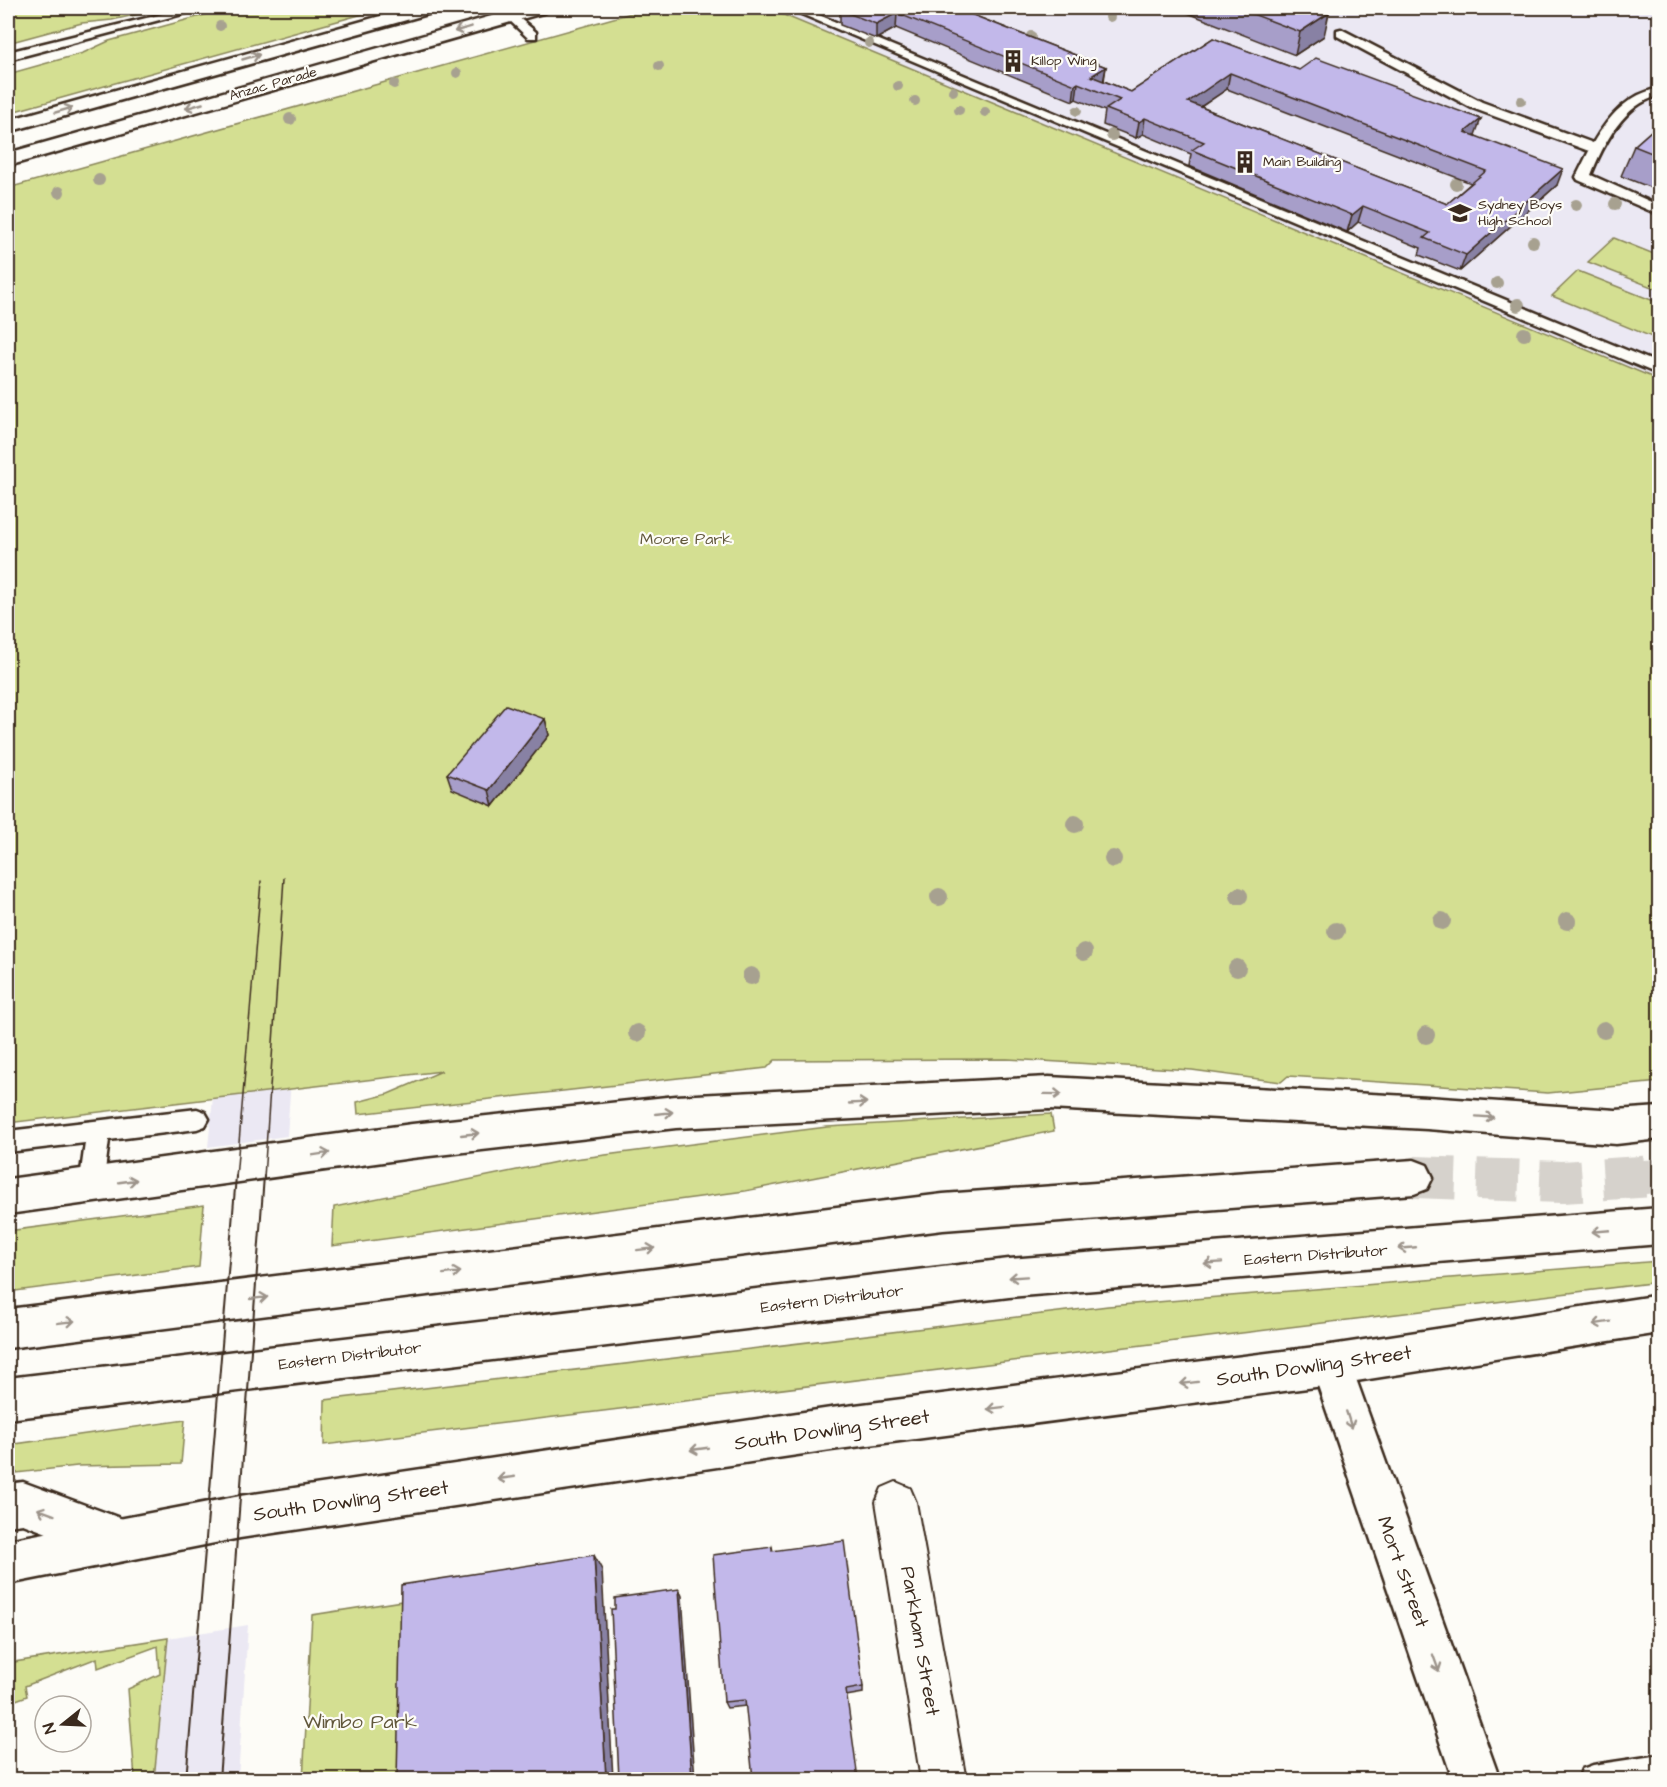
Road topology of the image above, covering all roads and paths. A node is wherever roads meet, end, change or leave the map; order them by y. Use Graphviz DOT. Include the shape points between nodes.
graph roads {
  1 [pos="199,8"];
  2 [pos="428,8"];
  3 [pos="539,8"];
  4 [pos="793,8"];
  5 [pos="511,15"];
  6 [pos="1341,33"];
  7 [pos="532,35"];
  8 [pos="8,56"];
  9 [pos="1659,92"];
  10 [pos="8,126"];
  11 [pos="1594,148"];
  12 [pos="8,160"];
  13 [pos="1659,211"];
  14 [pos="1659,370"];
  15 [pos="197,1119"];
  16 [pos="1659,1124"];
  17 [pos="98,1131"];
  18 [pos="8,1142"];
  19 [pos="1414,1177"];
  20 [pos="91,1186"];
  21 [pos="8,1197"];
  22 [pos="1659,1226"];
  23 [pos="1659,1314"];
  24 [pos="8,1329"];
  25 [pos="1331,1365"];
  26 [pos="8,1399"];
  27 [pos="896,1502"];
  28 [pos="8,1505"];
  29 [pos="121,1539"];
  30 [pos="8,1562"];
  31 [pos="1659,1770"];
  32 [pos="944,1779"];
  33 [pos="1477,1779"];
  34 [pos="1593,1779"];
  1 -- 8 [label="lane"];
  10 -- 2 [label="main road, Anzac Parade, one-way"];
  3 -- 5 [label="main road, Anzac Parade"];
  4 -- 14 [label="lane"];
  5 -- 7 [label="lane"];
  5 -- 12 [label="main road, Anzac Parade, one-way"];
  6 -- 11 [label="lane" via="1477,105"];
  9 -- 11 [label="lane" via="1642,95"];
  11 -- 13 [label="lane" via="1583,177"];
  15 -- 17 [label="lane"];
  20 -- 16 [label="main road, one-way" via="412,1141 676,1112 1049,1093 1616,1127"];
  17 -- 18 [label="lane"];
  17 -- 20 [label="lane"];
  24 -- 19 [label="main road, one-way" via="944,1212"];
  20 -- 21 [label="main road"];
  22 -- 26 [label="main road, Eastern Distributor, one-way" via="1010,1278"];
  23 -- 25 [label="main road, South Dowling Street, one-way"];
  25 -- 29 [label="main road, South Dowling Street, one-way" via="831,1429 240,1517"];
  25 -- 33 [label="main road, Mort Street, one-way"];
  27 -- 32 [label="street, Parkham Street"];
  29 -- 28 [label="main road, one-way" via="23,1503"];
  29 -- 30 [label="main road, South Dowling Street"];
  31 -- 34 [label="lane"];
}
